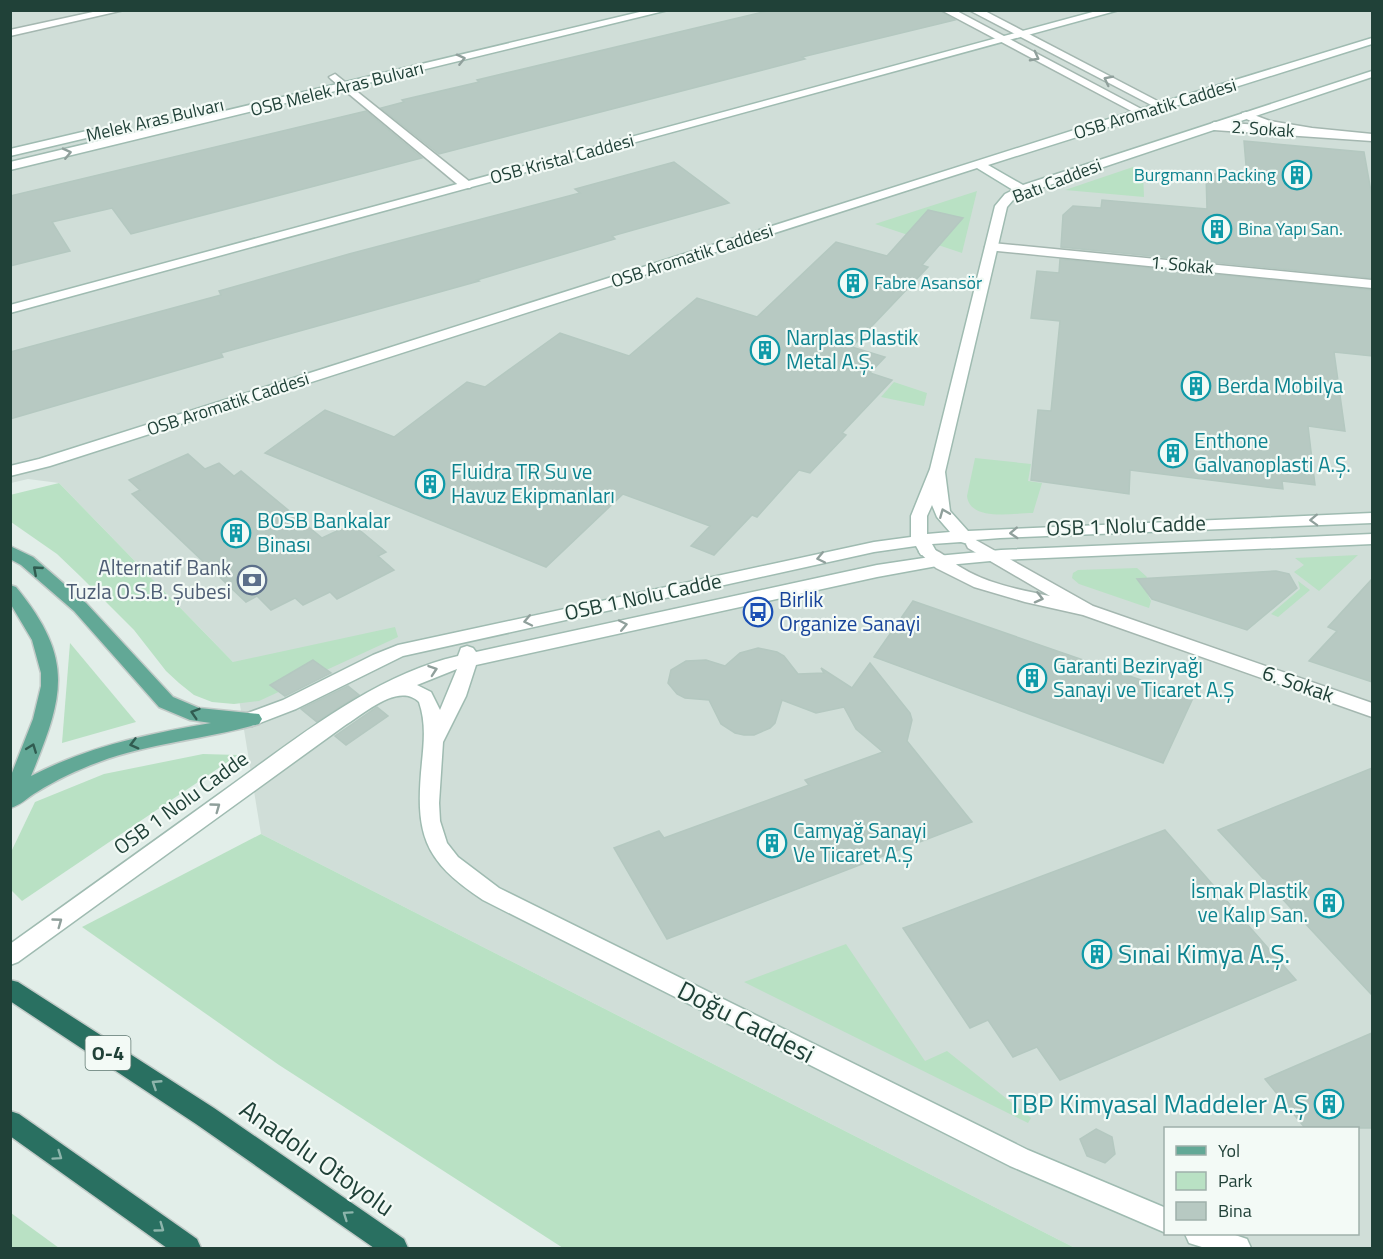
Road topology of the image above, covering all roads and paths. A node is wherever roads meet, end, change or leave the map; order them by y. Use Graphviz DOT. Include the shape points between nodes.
graph roads {
  1 [pos="119,10"];
  2 [pos="614,10"];
  3 [pos="663,10"];
  4 [pos="946,10"];
  5 [pos="974,10"];
  6 [pos="1114,10"];
  7 [pos="10,33"];
  8 [pos="1021,35"];
  9 [pos="1004,40"];
  10 [pos="1372,41"];
  11 [pos="1372,74"];
  12 [pos="335,77"];
  13 [pos="348,86"];
  14 [pos="1161,106"];
  15 [pos="1141,112"];
  16 [pos="1246,115"];
  17 [pos="1214,126"];
  18 [pos="1312,132"];
  19 [pos="1372,138"];
  20 [pos="10,153"];
  21 [pos="980,165"];
  22 [pos="10,166"];
  23 [pos="466,185"];
  24 [pos="1022,190"];
  25 [pos="992,247"];
  26 [pos="1372,284"];
  27 [pos="10,309"];
  28 [pos="938,469"];
  29 [pos="10,471"];
  30 [pos="1372,518"];
  31 [pos="1372,539"];
  32 [pos="969,540"];
  33 [pos="929,551"];
  34 [pos="10,552"];
  35 [pos="993,556"];
  36 [pos="10,591"];
  37 [pos="1087,610"];
  38 [pos="445,639"];
  39 [pos="470,659"];
  40 [pos="395,688"];
  41 [pos="1372,710"];
  42 [pos="252,719"];
  43 [pos="434,741"];
  44 [pos="11,800"];
  45 [pos="10,956"];
  46 [pos="10,989"];
  47 [pos="10,1122"];
  48 [pos="1164,1220"];
  49 [pos="1203,1235"];
  50 [pos="188,1248"];
  51 [pos="395,1248"];
  52 [pos="1238,1248"];
  1 -- 7 [label="street"];
  2 -- 12 [label="street, Melek Aras Bulvarı"];
  13 -- 3 [label="street, OSB Melek Aras Bulvarı, one-way"];
  4 -- 9 [label="street"];
  5 -- 8 [label="street"];
  6 -- 8 [label="street, OSB Kristal Caddesi"];
  8 -- 9 [label="street, OSB Kristal Caddesi"];
  14 -- 8 [label="street, one-way"];
  9 -- 15 [label="street, one-way"];
  9 -- 23 [label="street, OSB Kristal Caddesi"];
  10 -- 14 [label="street, OSB Aromatik Caddesi"];
  11 -- 16 [label="street, Batı Caddesi"];
  12 -- 13 [label="street"];
  12 -- 20 [label="street, Melek Aras Bulvarı"];
  22 -- 13 [label="street, OSB Melek Aras Bulvarı, one-way"];
  13 -- 23 [label="street"];
  14 -- 15 [label="street, OSB Aromatik Caddesi"];
  15 -- 21 [label="street, OSB Aromatik Caddesi"];
  16 -- 17 [label="street, Batı Caddesi"];
  16 -- 18 [label="street, 2. Sokak" via="1267,124"];
  17 -- 18 [label="street, 2. Sokak"];
  17 -- 24 [label="street, Batı Caddesi"];
  18 -- 19 [label="street, 2. Sokak"];
  21 -- 24 [label="street"];
  21 -- 29 [label="street, OSB Aromatik Caddesi"];
  23 -- 27 [label="street, OSB Kristal Caddesi"];
  24 -- 25 [label="street, Batı Caddesi" via="1001,206"];
  25 -- 26 [label="street, 1. Sokak"];
  25 -- 28 [label="street, Batı Caddesi"];
  32 -- 28 [label="street, Batı Caddesi, one-way" via="942,515"];
  28 -- 33 [label="street, Batı Caddesi" via="917,529"];
  30 -- 32 [label="street, OSB 1 Nolu Cadde, one-way"];
  31 -- 35 [label="street, OSB 1 Nolu Cadde"];
  32 -- 33 [label="street, OSB 1 Nolu Cadde"];
  32 -- 35 [label="street, 6. Sokak"];
  33 -- 35 [label="street, OSB 1 Nolu Cadde"];
  33 -- 37 [label="street, 6. Sokak, one-way" via="978,581"];
  33 -- 38 [label="street, OSB 1 Nolu Cadde, one-way" via="841,553"];
  39 -- 33 [label="street, OSB 1 Nolu Cadde, one-way" via="877,571"];
  42 -- 34 [label="main road, one-way" via="197,715 166,702 80,607 27,561"];
  35 -- 37 [label="street, 6. Sokak"];
  44 -- 36 [label="main road, one-way" via="43,719 51,675 27,613"];
  37 -- 41 [label="street, 6. Sokak"];
  38 -- 39 [label="street" via="459,642"];
  38 -- 42 [label="street, OSB 1 Nolu Cadde" via="372,661 271,714"];
  40 -- 39 [label="street, OSB 1 Nolu Cadde, one-way" via="426,672"];
  39 -- 43 [label="street, Doğu Caddesi"];
  40 -- 43 [label="street, Doğu Caddesi" via="415,690 427,700"];
  45 -- 40 [label="street, OSB 1 Nolu Cadde, one-way" via="300,746"];
  42 -- 44 [label="main road, OSB 1 Nolu Cadde, one-way" via="214,731 137,742 48,776"];
  43 -- 48 [label="street, Doğu Caddesi" via="427,799 432,828 444,854 468,880 1027,1162"];
  51 -- 46 [label="highway, Anadolu Otoyolu / O-4, one-way" via="205,1116"];
  47 -- 50 [label="highway, one-way"];
  49 -- 52 [label="street"];
}
